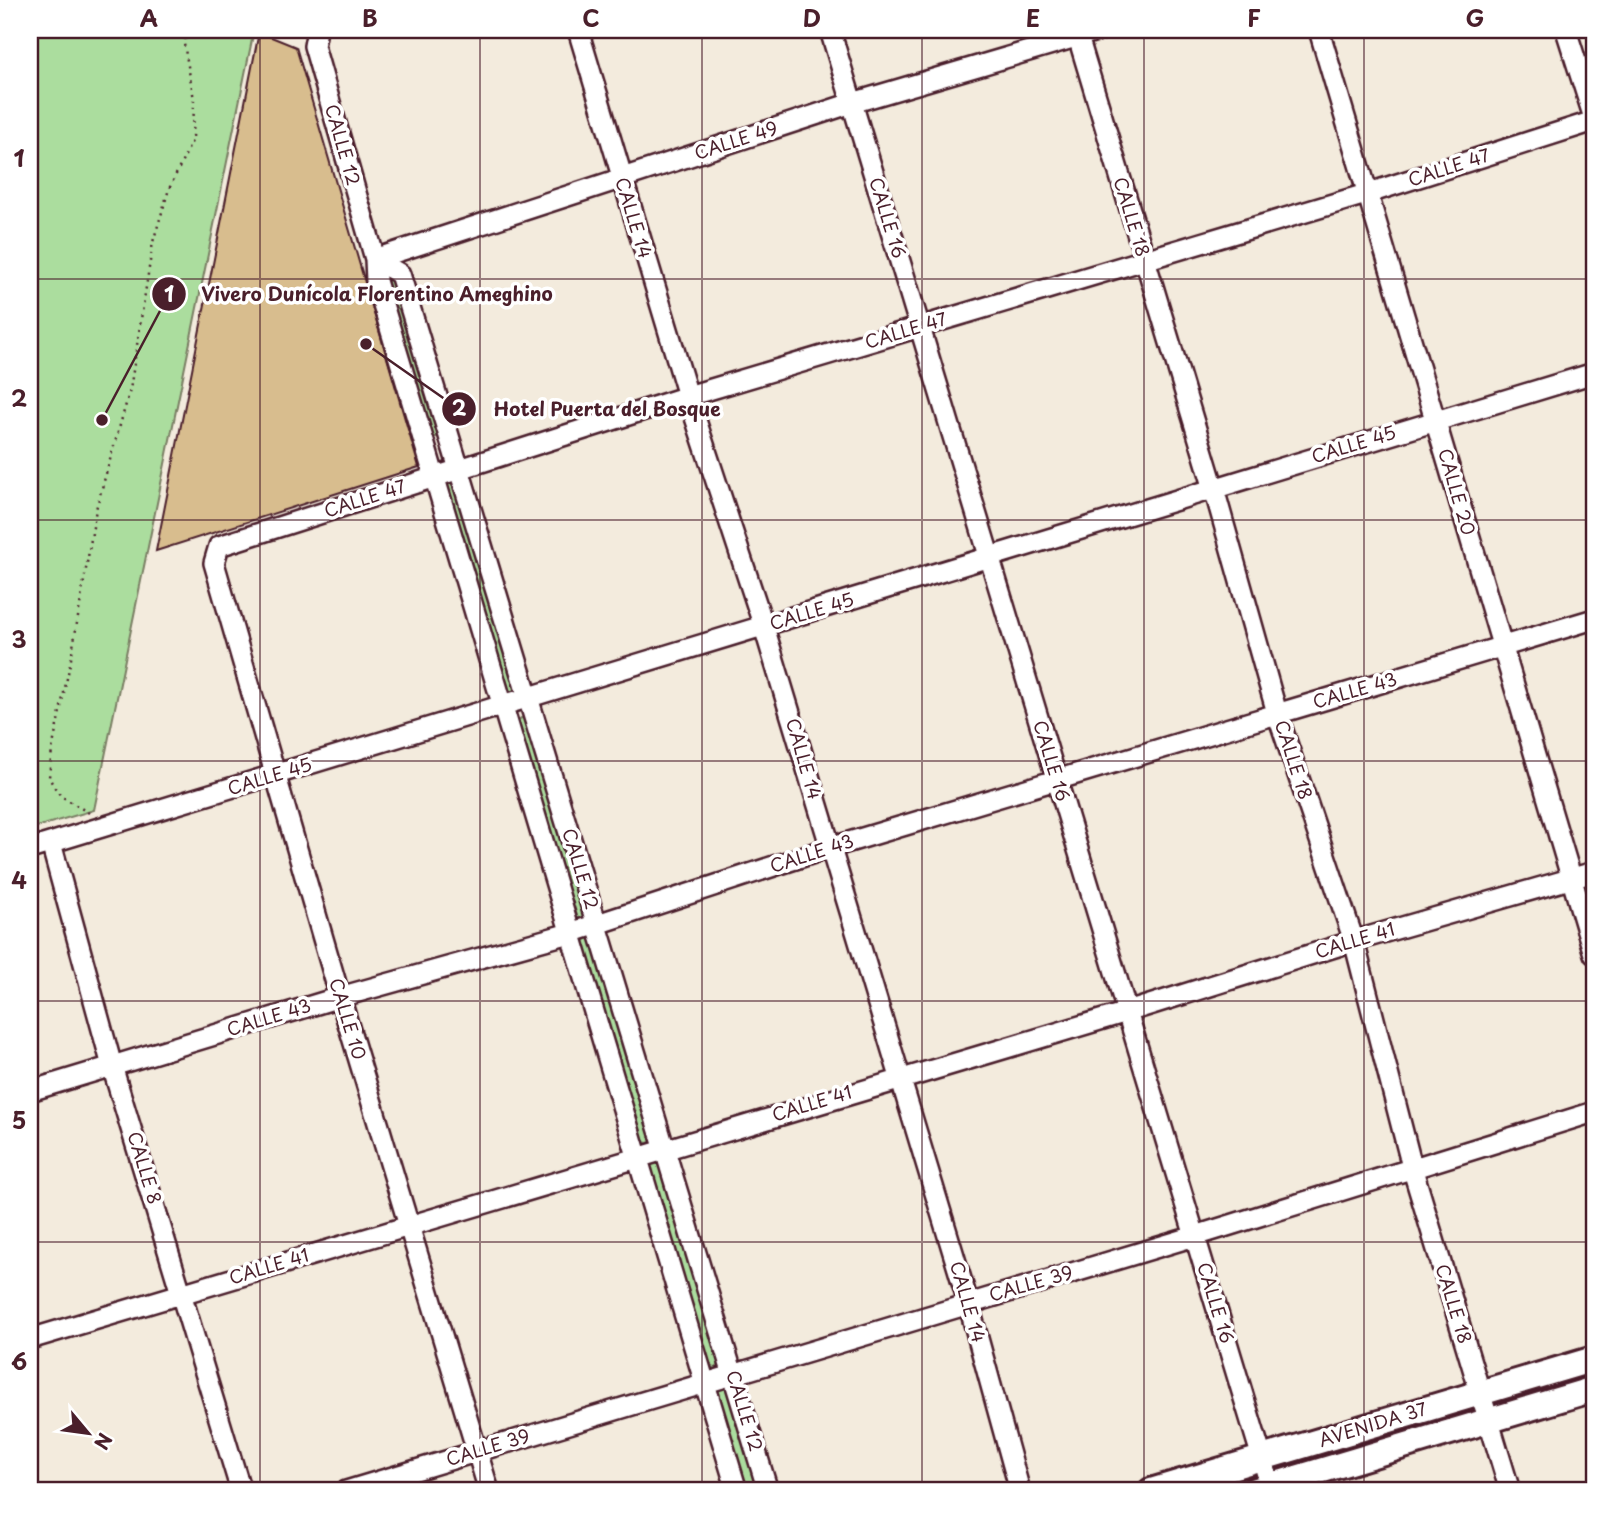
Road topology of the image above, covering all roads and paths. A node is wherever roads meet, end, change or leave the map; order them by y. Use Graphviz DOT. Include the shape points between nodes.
graph roads {
  1 [pos="187,30"];
  2 [pos="317,30"];
  3 [pos="578,30"];
  4 [pos="830,30"];
  5 [pos="1100,30"];
  6 [pos="1319,30"];
  7 [pos="1566,30"];
  8 [pos="1077,33"];
  9 [pos="852,103"];
  10 [pos="1594,120"];
  11 [pos="621,179"];
  12 [pos="1366,194"];
  13 [pos="375,259"];
  14 [pos="1144,260"];
  15 [pos="920,327"];
  16 [pos="1594,373"];
  17 [pos="688,396"];
  18 [pos="1435,420"];
  19 [pos="458,469"];
  20 [pos="434,477"];
  21 [pos="1214,489"];
  22 [pos="219,546"];
  23 [pos="990,559"];
  24 [pos="1594,619"];
  25 [pos="764,627"];
  26 [pos="1502,648"];
  27 [pos="528,698"];
  28 [pos="503,706"];
  29 [pos="1277,713"];
  30 [pos="277,774"];
  31 [pos="1056,779"];
  32 [pos="92,814"];
  33 [pos="51,843"];
  34 [pos="829,848"];
  35 [pos="30,849"];
  36 [pos="1594,872"];
  37 [pos="1570,879"];
  38 [pos="597,924"];
  39 [pos="570,933"];
  40 [pos="1354,941"];
  41 [pos="1594,954"];
  42 [pos="340,997"];
  43 [pos="1127,1012"];
  44 [pos="112,1066"];
  45 [pos="900,1077"];
  46 [pos="30,1091"];
  47 [pos="1594,1112"];
  48 [pos="664,1148"];
  49 [pos="637,1156"];
  50 [pos="1412,1167"];
  51 [pos="411,1224"];
  52 [pos="1195,1236"];
  53 [pos="183,1293"];
  54 [pos="968,1302"];
  55 [pos="30,1339"];
  56 [pos="1594,1359"];
  57 [pos="733,1374"];
  58 [pos="704,1382"];
  59 [pos="1594,1389"];
  60 [pos="1479,1394"];
  61 [pos="1488,1421"];
  62 [pos="478,1451"];
  63 [pos="1262,1458"];
  64 [pos="1265,1489"];
  65 [pos="241,1491"];
  66 [pos="346,1491"];
  67 [pos="489,1491"];
  68 [pos="737,1491"];
  69 [pos="768,1491"];
  70 [pos="1020,1491"];
  71 [pos="1151,1491"];
  72 [pos="1510,1491"];
  1 -- 32 [label="path" via="184,44 194,99 192,139 169,189 153,242 130,390 96,509 52,750 49,777 53,785 61,796"];
  2 -- 13 [label="street, CALLE 12" via="314,46"];
  3 -- 11 [label="street, CALLE 14"];
  4 -- 9 [label="street, CALLE 16"];
  5 -- 8 [label="street, CALLE 49"];
  6 -- 12 [label="street, CALLE 20"];
  7 -- 10 [label="street"];
  8 -- 9 [label="street, CALLE 49"];
  8 -- 14 [label="street, CALLE 18"];
  9 -- 11 [label="street, CALLE 49"];
  9 -- 15 [label="street, CALLE 16"];
  10 -- 12 [label="street, CALLE 47"];
  11 -- 13 [label="street, CALLE 49"];
  11 -- 17 [label="street, CALLE 14"];
  12 -- 14 [label="street, CALLE 47"];
  12 -- 18 [label="street, CALLE 20"];
  13 -- 19 [label="street, CALLE 12" via="400,274"];
  13 -- 20 [label="street, CALLE 12" via="376,281"];
  14 -- 15 [label="street, CALLE 47"];
  14 -- 21 [label="street, CALLE 18"];
  15 -- 17 [label="street, CALLE 47"];
  15 -- 23 [label="street, CALLE 16"];
  16 -- 18 [label="street, CALLE 45"];
  17 -- 19 [label="street, CALLE 47"];
  17 -- 25 [label="street, CALLE 14"];
  18 -- 21 [label="street, CALLE 45"];
  18 -- 26 [label="street, CALLE 20"];
  19 -- 20 [label="street, CALLE 47"];
  19 -- 27 [label="street, CALLE 12"];
  20 -- 22 [label="street, CALLE 47"];
  20 -- 28 [label="street, CALLE 12"];
  21 -- 23 [label="street, CALLE 45"];
  21 -- 29 [label="street, CALLE 18"];
  22 -- 30 [label="street, CALLE 10" via="214,563"];
  23 -- 25 [label="street, CALLE 45"];
  23 -- 31 [label="street, CALLE 16"];
  24 -- 26 [label="street, CALLE 43"];
  25 -- 27 [label="street, CALLE 45"];
  25 -- 34 [label="street, CALLE 14"];
  26 -- 29 [label="street, CALLE 43"];
  26 -- 37 [label="street, CALLE 20"];
  27 -- 28 [label="street, CALLE 45"];
  27 -- 38 [label="street, CALLE 12"];
  28 -- 30 [label="street, CALLE 45"];
  28 -- 39 [label="street, CALLE 12"];
  29 -- 31 [label="street, CALLE 43"];
  29 -- 40 [label="street, CALLE 18"];
  30 -- 33 [label="street, CALLE 45"];
  30 -- 42 [label="street, CALLE 10"];
  31 -- 34 [label="street, CALLE 43"];
  31 -- 43 [label="street, CALLE 16"];
  33 -- 35 [label="street, CALLE 45"];
  33 -- 44 [label="street, CALLE 8"];
  34 -- 38 [label="street, CALLE 43"];
  34 -- 45 [label="street, CALLE 14"];
  36 -- 37 [label="street, CALLE 41"];
  37 -- 40 [label="street, CALLE 41"];
  37 -- 41 [label="street, CALLE 20"];
  38 -- 39 [label="street, CALLE 43"];
  38 -- 48 [label="street, CALLE 12"];
  39 -- 42 [label="street, CALLE 43"];
  39 -- 49 [label="street, CALLE 12"];
  40 -- 43 [label="street, CALLE 41"];
  40 -- 50 [label="street, CALLE 18"];
  42 -- 44 [label="street, CALLE 43"];
  42 -- 51 [label="street, CALLE 10"];
  43 -- 45 [label="street, CALLE 41"];
  43 -- 52 [label="street, CALLE 16"];
  44 -- 46 [label="street, CALLE 43"];
  44 -- 53 [label="street, CALLE 8"];
  45 -- 48 [label="street, CALLE 41"];
  45 -- 54 [label="street, CALLE 14"];
  47 -- 50 [label="street, CALLE 39"];
  48 -- 49 [label="street, CALLE 41"];
  48 -- 57 [label="street, CALLE 12"];
  49 -- 51 [label="street, CALLE 41"];
  49 -- 58 [label="street, CALLE 12"];
  50 -- 52 [label="street, CALLE 39"];
  50 -- 60 [label="street, CALLE 18"];
  51 -- 53 [label="street, CALLE 41"];
  51 -- 62 [label="street, CALLE 10"];
  52 -- 54 [label="street, CALLE 39"];
  52 -- 63 [label="street, CALLE 16"];
  53 -- 55 [label="street, CALLE 41"];
  53 -- 65 [label="street, CALLE 8"];
  54 -- 57 [label="street, CALLE 39"];
  54 -- 70 [label="street, CALLE 14"];
  56 -- 60 [label="main road, AVENIDA 37"];
  57 -- 58 [label="street, CALLE 39"];
  57 -- 69 [label="street, CALLE 12"];
  58 -- 62 [label="street, CALLE 39"];
  58 -- 68 [label="street, CALLE 12"];
  59 -- 61 [label="main road, AVENIDA 37"];
  60 -- 61 [label="street, CALLE 18"];
  60 -- 63 [label="main road, AVENIDA 37"];
  61 -- 64 [label="main road, AVENIDA 37"];
  61 -- 72 [label="street, CALLE 18"];
  62 -- 66 [label="street, CALLE 39"];
  62 -- 67 [label="street, CALLE 10"];
  63 -- 64 [label="street, CALLE 16"];
  63 -- 71 [label="main road, AVENIDA 37"];
}
